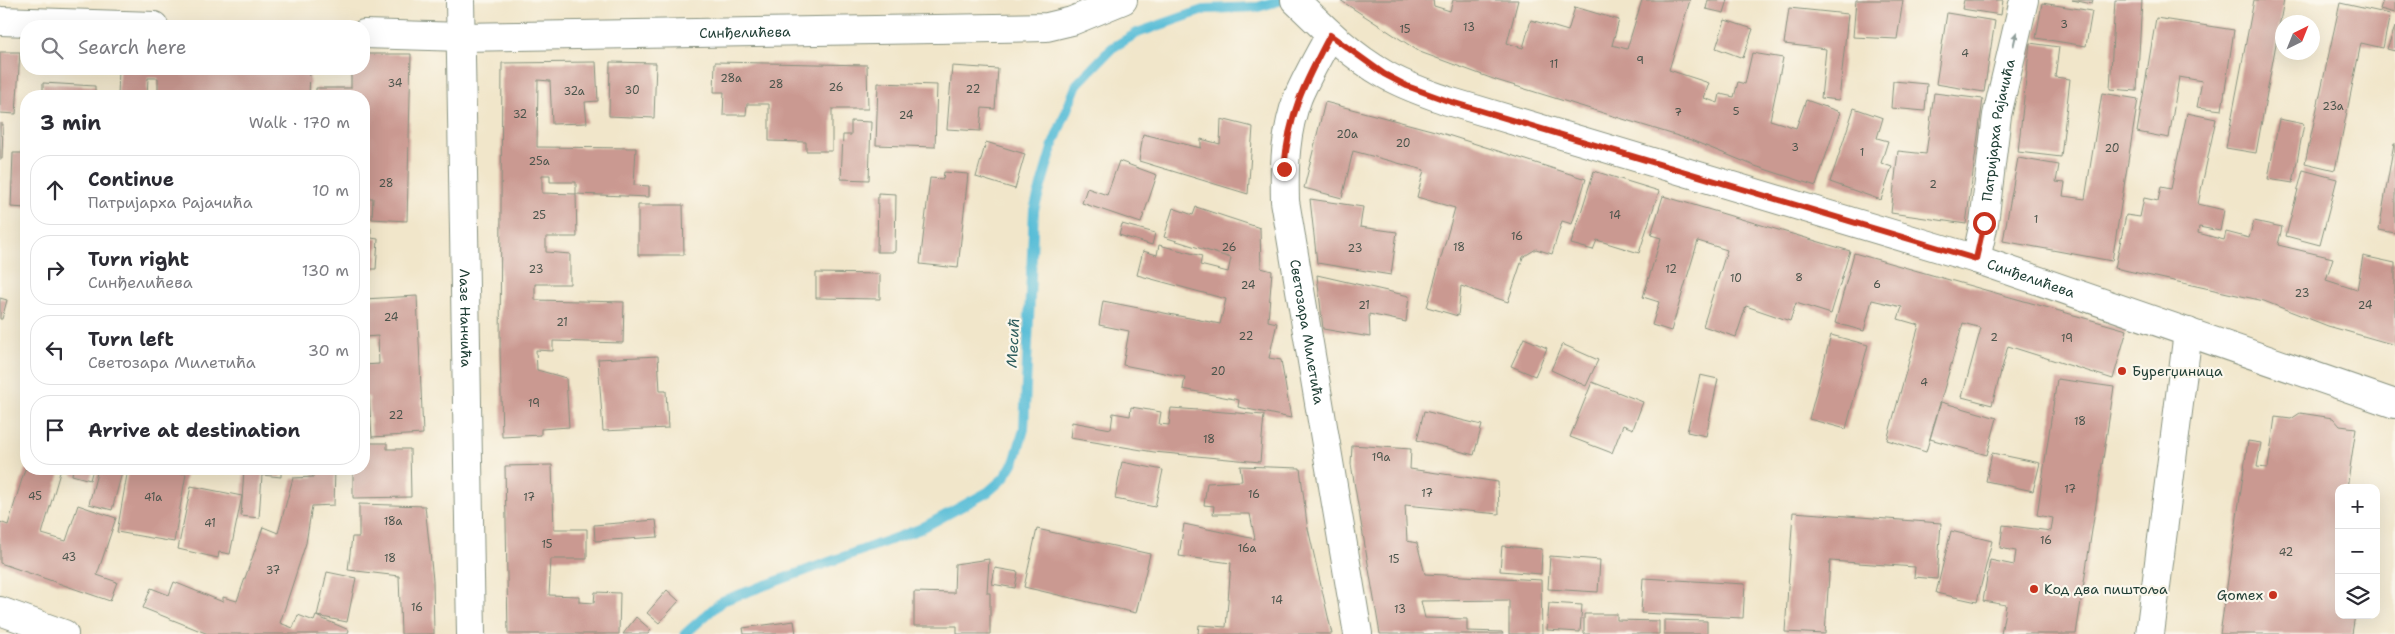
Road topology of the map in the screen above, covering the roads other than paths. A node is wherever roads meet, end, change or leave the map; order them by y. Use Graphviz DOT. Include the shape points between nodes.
graph roads {
  1 [pos="460,0"];
  2 [pos="1123,0"];
  3 [pos="2024,0"];
  4 [pos="1313,17"];
  5 [pos="0,21"];
  6 [pos="20,22"];
  7 [pos="370,34"];
  8 [pos="462,37"];
  9 [pos="1976,259"];
  10 [pos="2188,332"];
  11 [pos="2395,404"];
  12 [pos="0,611"];
  13 [pos="64,634"];
  14 [pos="471,634"];
  15 [pos="1358,634"];
  16 [pos="2150,634"];
  1 -- 8 [label="street, Лазе Нанчића"];
  2 -- 8 [label="street, Синђелићева" via="1047,27"];
  9 -- 3 [label="street, Патријарха Рајачића, one-way" via="1984,223 1997,115"];
  4 -- 9 [label="street, Синђелићева" via="1384,74 1448,101"];
  4 -- 15 [label="street, Светозара Милетића" via="1284,169 1285,201"];
  5 -- 6 [label="street"];
  7 -- 8 [label="street, Синђелићева"];
  8 -- 14 [label="street, Лазе Нанчића"];
  9 -- 10 [label="street, Синђелићева"];
  10 -- 11 [label="street, Синђелићева"];
  10 -- 16 [label="street"];
  12 -- 13 [label="street"];
}
